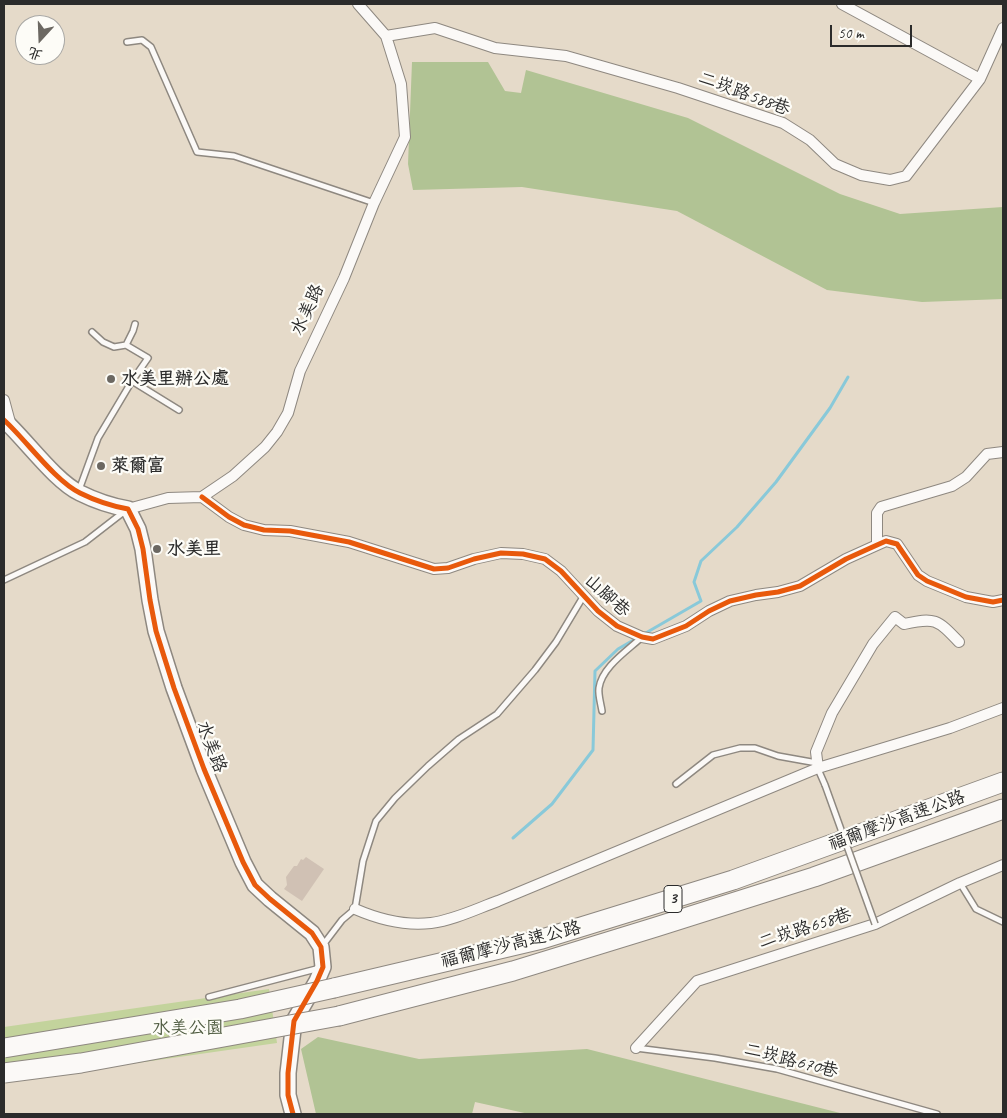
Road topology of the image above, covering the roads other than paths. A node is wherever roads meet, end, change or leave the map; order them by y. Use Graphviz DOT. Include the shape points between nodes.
graph roads {
  1 [pos="358,4"];
  2 [pos="842,4"];
  3 [pos="1003,28"];
  4 [pos="386,36"];
  5 [pos="127,42"];
  6 [pos="980,79"];
  7 [pos="374,203"];
  8 [pos="134,324"];
  9 [pos="92,332"];
  10 [pos="126,345"];
  11 [pos="132,381"];
  12 [pos="4,400"];
  13 [pos="179,410"];
  14 [pos="8,424"];
  15 [pos="1003,452"];
  16 [pos="78,492"];
  17 [pos="202,497"];
  18 [pos="128,509"];
  19 [pos="877,545"];
  20 [pos="4,580"];
  21 [pos="583,597"];
  22 [pos="1003,600"];
  23 [pos="642,637"];
  24 [pos="959,642"];
  25 [pos="1003,708"];
  26 [pos="602,711"];
  27 [pos="817,765"];
  28 [pos="1003,782"];
  29 [pos="676,784"];
  30 [pos="1003,808"];
  31 [pos="1003,865"];
  32 [pos="960,883"];
  33 [pos="355,909"];
  34 [pos="1003,922"];
  35 [pos="876,924"];
  36 [pos="321,947"];
  37 [pos="323,967"];
  38 [pos="209,997"];
  39 [pos="4,1048"];
  40 [pos="636,1048"];
  41 [pos="4,1073"];
  42 [pos="293,1114"];
  43 [pos="937,1114"];
  1 -- 4 [label="street"];
  2 -- 6 [label="street"];
  3 -- 6 [label="street, 二崁路588巷"];
  4 -- 6 [label="street, 二崁路588巷" via="435,28 495,48 566,56 783,123 810,140 835,164 861,175 890,180 906,176"];
  4 -- 7 [label="street, 水美路" via="401,84 404,137"];
  5 -- 7 [label="lane" via="142,40 151,47 197,152 234,156"];
  7 -- 17 [label="street, 水美路" via="344,278 300,372 288,413 277,432 233,476"];
  8 -- 10 [label="lane"];
  9 -- 10 [label="lane" via="114,347"];
  10 -- 11 [label="lane" via="148,358"];
  11 -- 13 [label="lane"];
  11 -- 16 [label="lane" via="98,438"];
  12 -- 14 [label="street"];
  14 -- 16 [label="street"];
  15 -- 19 [label="street" via="987,454 966,477 952,486 881,507 877,514"];
  16 -- 18 [label="street"];
  17 -- 18 [label="street" via="168,498"];
  17 -- 21 [label="street, 山腳巷" via="244,525 349,542 434,569 501,553 545,559 561,571"];
  18 -- 20 [label="lane" via="84,542"];
  18 -- 36 [label="street, 水美路" via="138,529 156,631 174,688 243,862 255,884 312,934"];
  19 -- 22 [label="street, 山腳巷" via="886,541 897,544 918,575 927,581 966,597 993,602"];
  19 -- 23 [label="street, 山腳巷" via="800,586 730,601 661,637"];
  21 -- 23 [label="street, 山腳巷" via="617,626"];
  21 -- 33 [label="lane" via="556,642 497,714 459,739 428,766 376,821 363,861"];
  23 -- 26 [label="lane" via="601,678"];
  24 -- 27 [label="street" via="943,626 927,619 904,624 895,617 872,644 832,713 816,752"];
  25 -- 27 [label="street" via="950,728"];
  27 -- 29 [label="lane" via="755,748 740,748 713,755"];
  27 -- 33 [label="street" via="453,918 430,923 401,922"];
  27 -- 35 [label="lane, bridge"];
  28 -- 39 [label="highway, 福爾摩沙高速公路 / 3, bridge" via="733,880 542,939 240,1009"];
  30 -- 41 [label="highway, 福爾摩沙高速公路 / 3, bridge" via="814,877 513,971 339,1016 81,1063"];
  31 -- 32 [label="street, 二崁路658巷"];
  32 -- 34 [label="lane" via="976,909"];
  32 -- 35 [label="street, 二崁路658巷"];
  33 -- 36 [label="lane"];
  35 -- 40 [label="street, 二崁路658巷" via="697,981"];
  36 -- 37 [label="street"];
  37 -- 38 [label="lane"];
  37 -- 42 [label="street" via="294,1021 288,1073 288,1094"];
  40 -- 43 [label="lane, 二崁路670巷" via="777,1069"];
}
